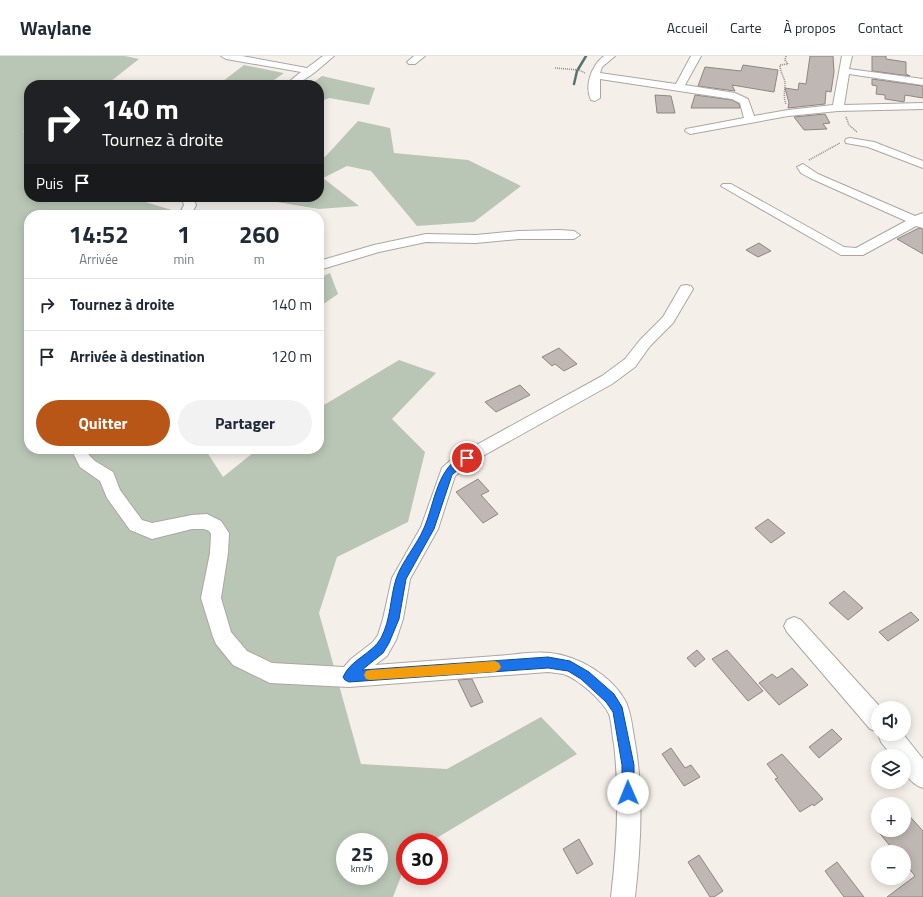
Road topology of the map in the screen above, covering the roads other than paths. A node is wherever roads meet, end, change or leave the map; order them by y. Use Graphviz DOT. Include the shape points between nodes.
graph roads {
  1 [pos="329,56"];
  2 [pos="420,56"];
  3 [pos="610,56"];
  4 [pos="696,56"];
  5 [pos="847,56"];
  6 [pos="233,57"];
  7 [pos="412,62"];
  8 [pos="311,71"];
  9 [pos="844,71"];
  10 [pos="596,76"];
  11 [pos="298,80"];
  12 [pos="923,82"];
  13 [pos="679,88"];
  14 [pos="594,98"];
  15 [pos="923,106"];
  16 [pos="838,108"];
  17 [pos="750,119"];
  18 [pos="690,131"];
  19 [pos="850,141"];
  20 [pos="923,165"];
  21 [pos="803,167"];
  22 [pos="727,186"];
  23 [pos="921,221"];
  24 [pos="574,236"];
  25 [pos="324,264"];
  26 [pos="686,289"];
  27 [pos="80,454"];
  28 [pos="794,626"];
  29 [pos="349,677"];
  30 [pos="871,713"];
  31 [pos="894,741"];
  32 [pos="923,777"];
  33 [pos="623,897"];
  1 -- 8 [label="street"];
  2 -- 7 [label="street"];
  3 -- 10 [label="street" via="599,65"];
  4 -- 13 [label="street"];
  5 -- 9 [label="street"];
  6 -- 8 [label="street"];
  8 -- 11 [label="street"];
  9 -- 12 [label="street"];
  9 -- 16 [label="street"];
  10 -- 13 [label="street"];
  10 -- 14 [label="street"];
  13 -- 17 [label="street" via="718,92 741,98"];
  15 -- 16 [label="street"];
  16 -- 17 [label="street"];
  17 -- 18 [label="street"];
  19 -- 20 [label="street" via="870,144"];
  21 -- 23 [label="street" via="814,176"];
  22 -- 23 [label="street" via="841,251 858,252"];
  24 -- 25 [label="street" via="426,238"];
  26 -- 29 [label="street" via="668,320 645,343 630,363 607,380 475,453 448,473 429,529 402,578 394,619 386,640 380,649 358,666"];
  27 -- 29 [label="street" via="87,466 107,477 113,493 136,525 152,531 192,522 207,521 215,526 220,533 219,554 210,598 223,637 240,658 270,673"];
  28 -- 30 [label="street"];
  29 -- 33 [label="street" via="548,662 570,666 585,676 610,698 618,711 622,725 628,765 629,848"];
  31 -- 32 [label="street"];
}
